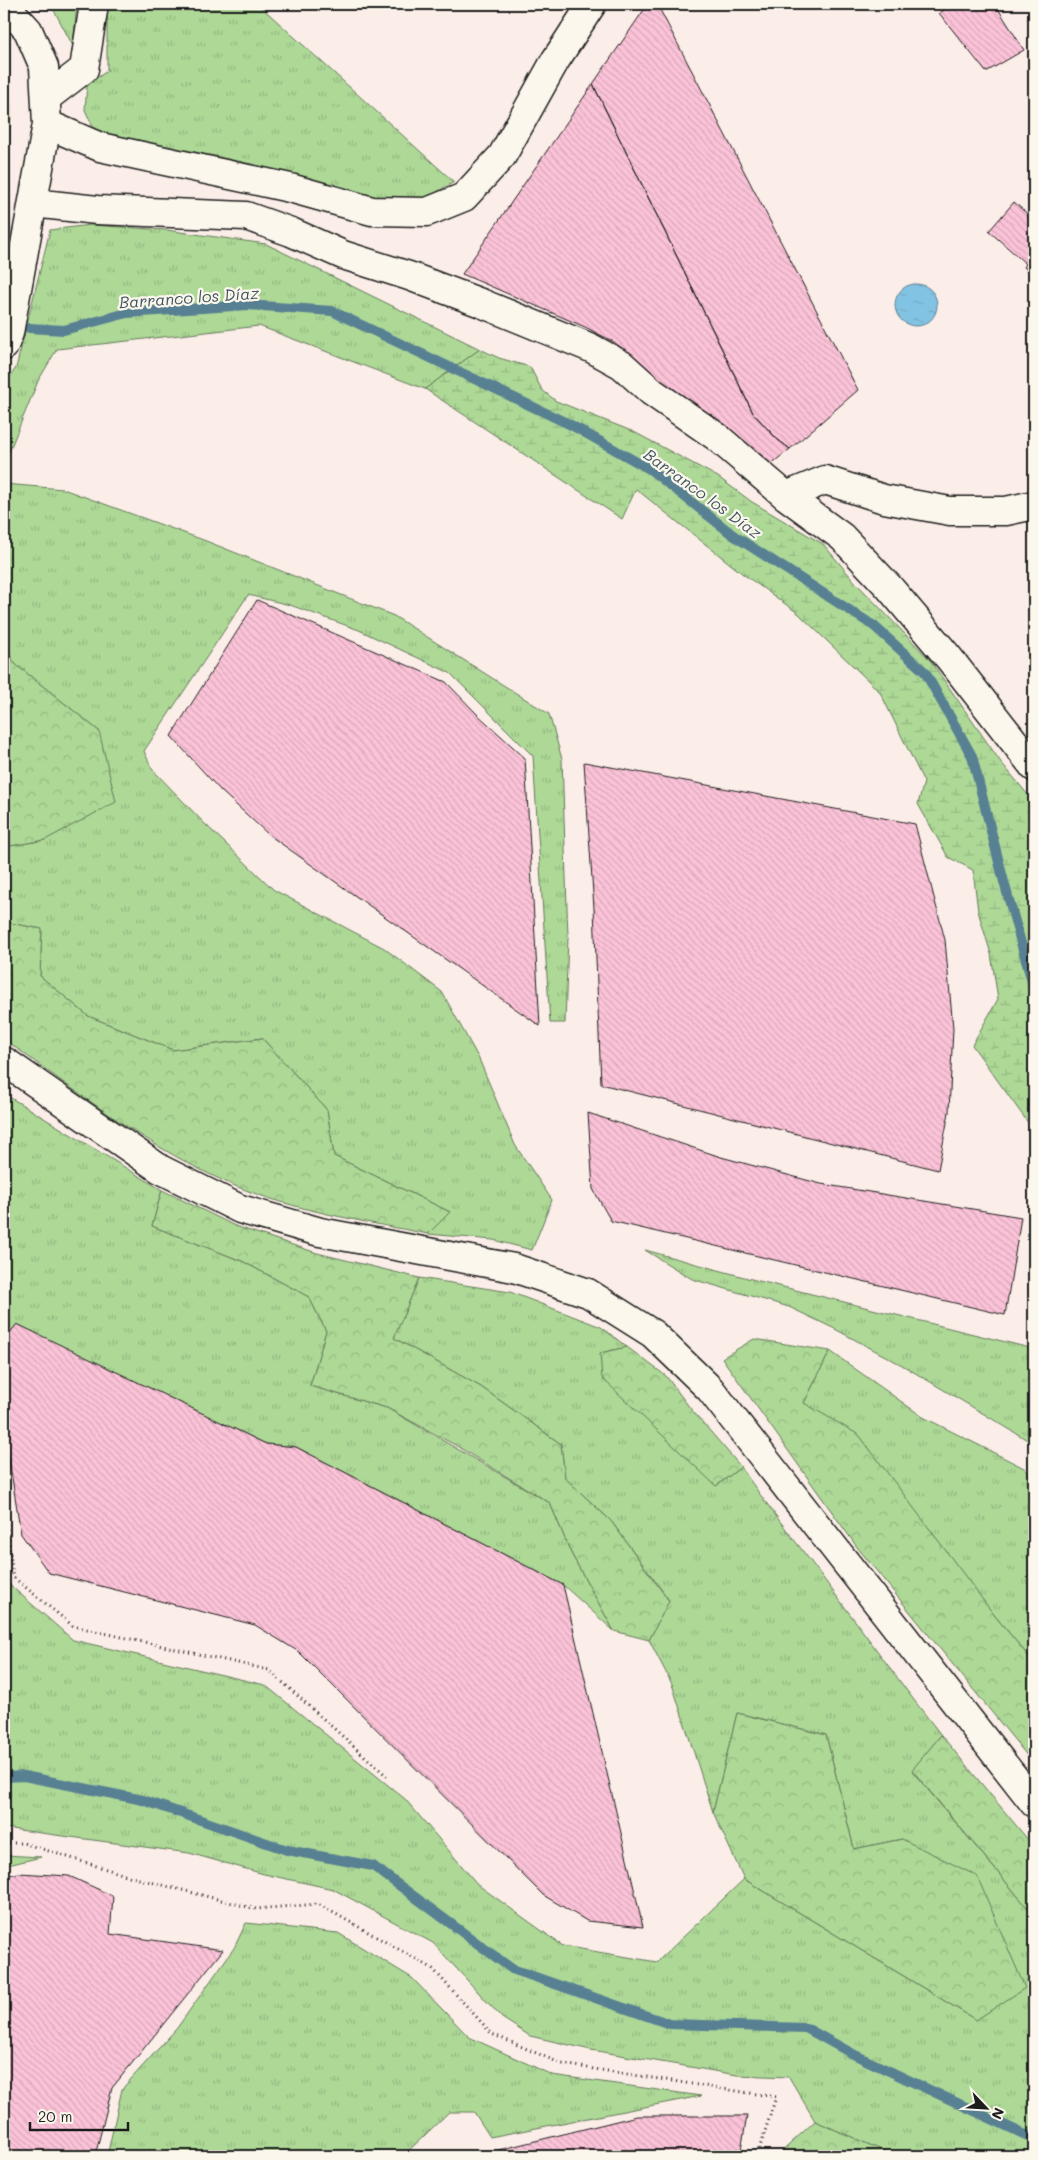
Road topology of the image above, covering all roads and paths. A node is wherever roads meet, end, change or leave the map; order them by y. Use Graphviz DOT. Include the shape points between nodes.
graph roads {
  1 [pos="4,4"];
  2 [pos="94,4"];
  3 [pos="592,4"];
  4 [pos="47,111"];
  5 [pos="33,202"];
  6 [pos="4,346"];
  7 [pos="786,496"];
  8 [pos="1034,505"];
  9 [pos="1034,767"];
  10 [pos="4,1061"];
  11 [pos="4,1504"];
  12 [pos="389,1778"];
  13 [pos="1034,1803"];
  14 [pos="4,1843"];
  15 [pos="758,2156"];
  1 -- 4 [label="street" via="28,30 44,67"];
  2 -- 4 [label="street" via="84,69"];
  3 -- 4 [label="street" via="502,156 464,197 426,212 372,211 290,188 100,147"];
  4 -- 5 [label="street"];
  5 -- 6 [label="street" via="9,334"];
  5 -- 7 [label="street" via="97,210 246,216 343,255 409,276 549,329 622,365"];
  7 -- 8 [label="street" via="825,480 884,499 950,511 1006,511"];
  7 -- 9 [label="street" via="842,537 889,587"];
  10 -- 13 [label="street" via="160,1169 240,1209 320,1232 514,1268 588,1293 653,1334 710,1389"];
  11 -- 12 [label="path" via="13,1577 73,1626 269,1670"];
  14 -- 15 [label="path" via="23,1843 135,1878 256,1909 318,1904 432,1968 492,2034 562,2064 776,2097"];
}
